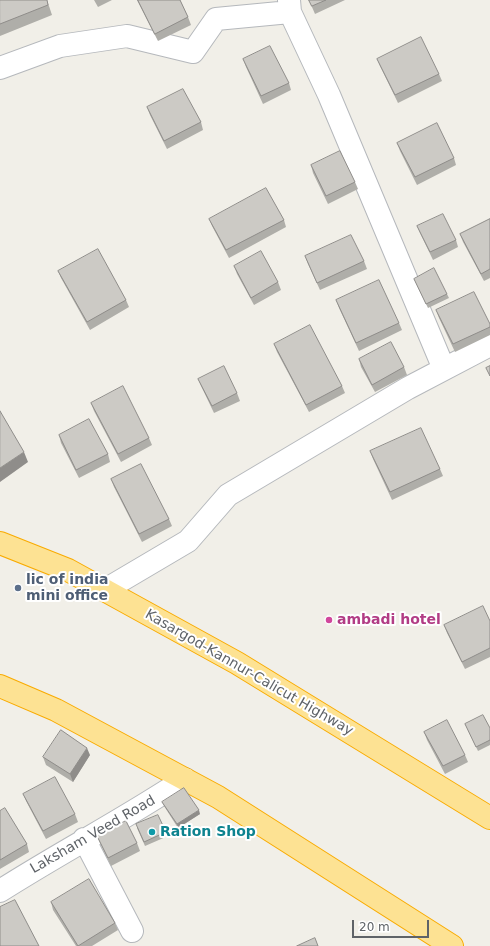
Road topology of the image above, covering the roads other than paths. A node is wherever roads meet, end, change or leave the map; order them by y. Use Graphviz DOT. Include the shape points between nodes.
graph roads {
  1 [pos="290,6"];
  2 [pos="0,68"];
  3 [pos="490,345"];
  4 [pos="444,369"];
  5 [pos="0,543"];
  6 [pos="105,590"];
  7 [pos="0,686"];
  8 [pos="185,779"];
  9 [pos="490,818"];
  10 [pos="84,839"];
  11 [pos="0,891"];
  12 [pos="132,931"];
  13 [pos="452,946"];
  1 -- 2 [label="street" via="216,19 193,52 127,36 60,46"];
  1 -- 4 [label="street"];
  3 -- 4 [label="street"];
  4 -- 6 [label="street" via="228,495 188,540"];
  5 -- 6 [label="highway, Kasargod-Kannur-Calicut Highway" via="68,570"];
  6 -- 9 [label="highway, Kasargod-Kannur-Calicut Highway" via="237,663"];
  7 -- 8 [label="highway" via="56,710"];
  8 -- 10 [label="street, Laksham Veed Road"];
  8 -- 13 [label="highway" via="218,796"];
  10 -- 11 [label="street, Laksham Veed Road"];
  10 -- 12 [label="street"];
}
